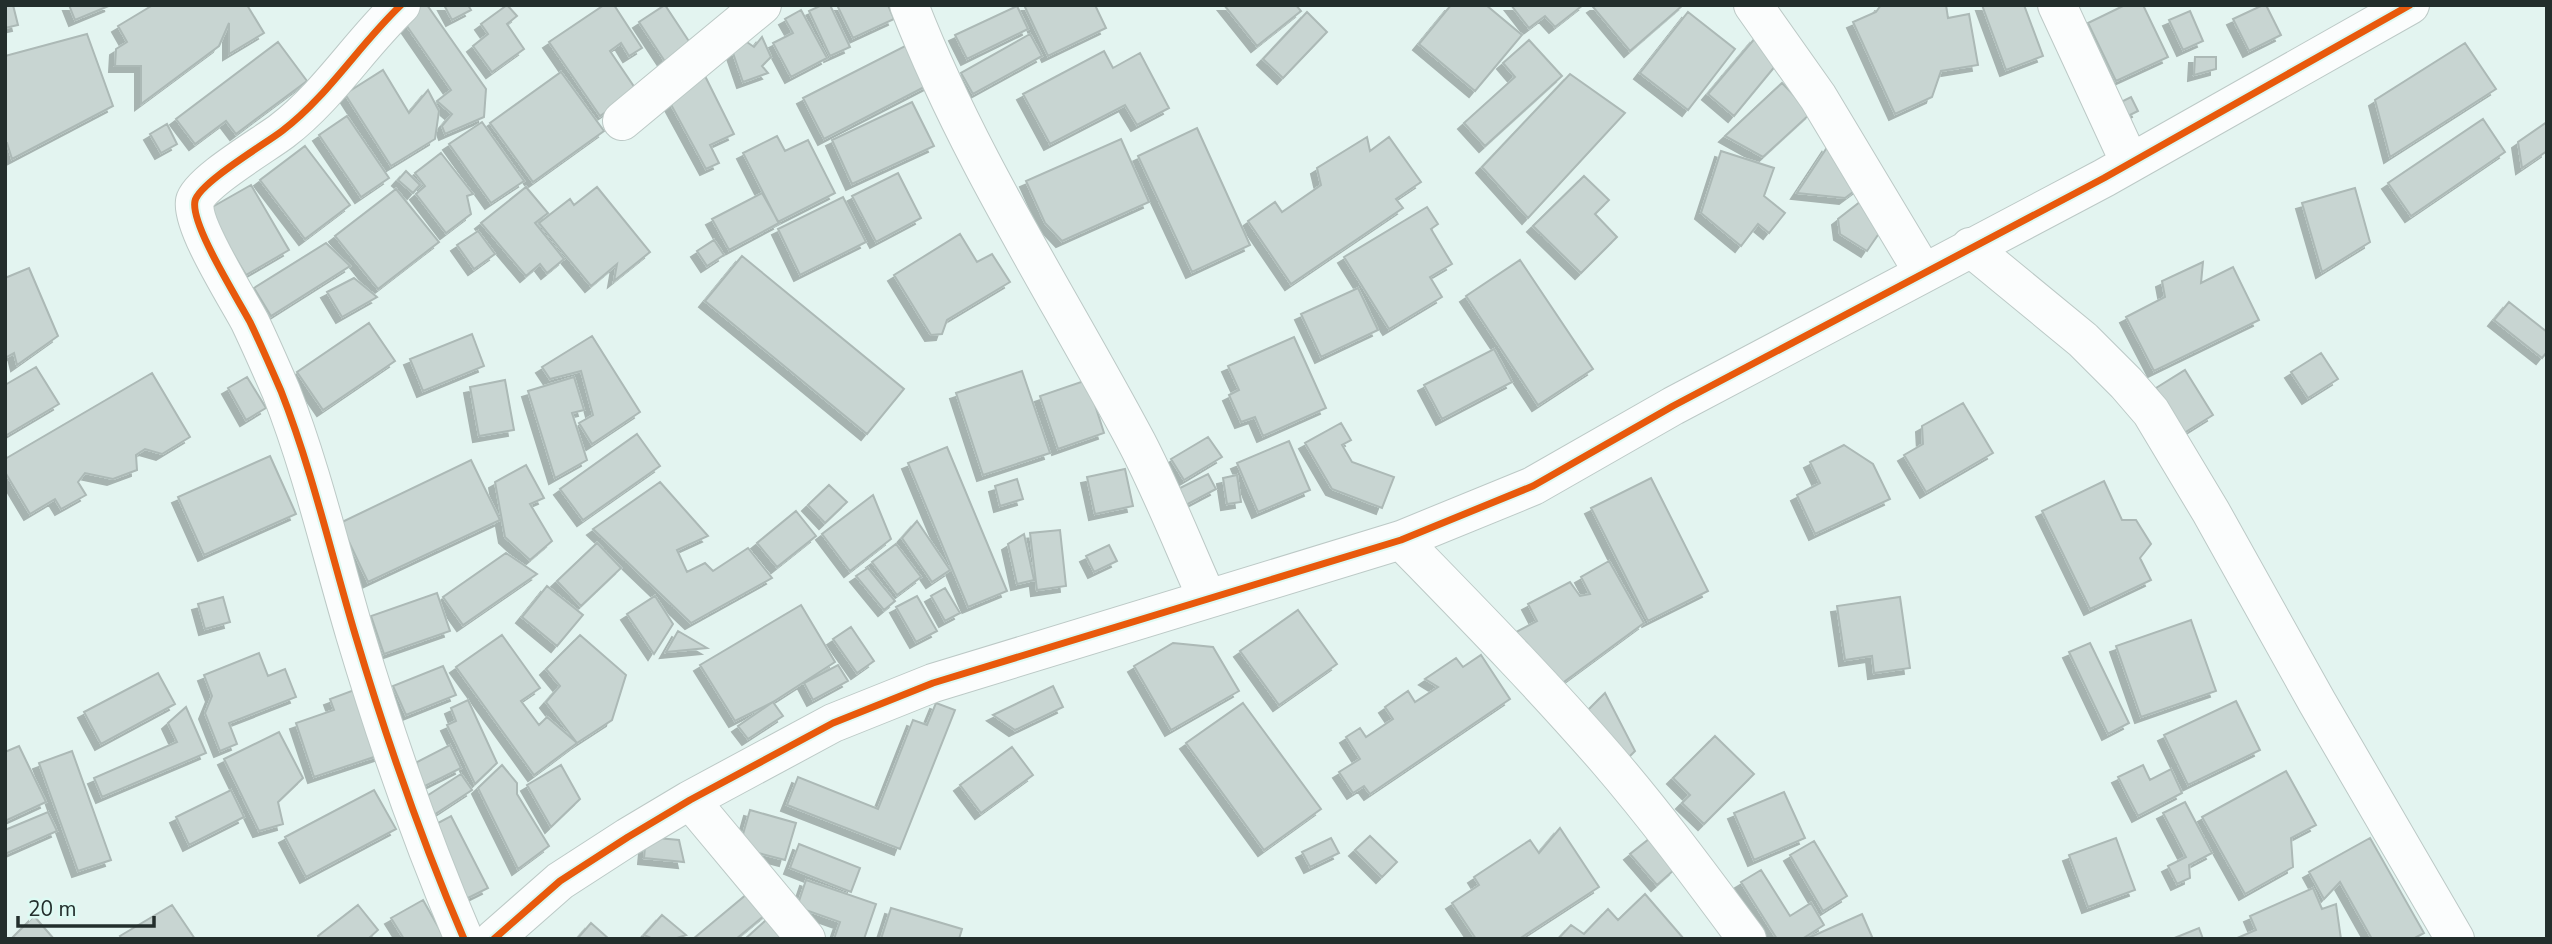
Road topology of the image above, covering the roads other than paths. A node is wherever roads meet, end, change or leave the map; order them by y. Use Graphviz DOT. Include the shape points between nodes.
graph roads {
  1 [pos="401,5"];
  2 [pos="762,5"];
  3 [pos="909,5"];
  4 [pos="1753,5"];
  5 [pos="2057,5"];
  6 [pos="2410,5"];
  7 [pos="622,121"];
  8 [pos="2130,163"];
  9 [pos="1970,247"];
  10 [pos="1923,272"];
  11 [pos="1401,540"];
  12 [pos="1207,598"];
  13 [pos="690,800"];
  14 [pos="464,939"];
  15 [pos="494,939"];
  16 [pos="806,939"];
  17 [pos="1747,939"];
  18 [pos="2455,939"];
  1 -- 14 [label="street" via="285,129 207,184 195,198 194,212 285,402 310,471 403,786"];
  2 -- 7 [label="street"];
  3 -- 12 [label="street" via="999,199 1139,447"];
  4 -- 10 [label="street" via="1818,97"];
  5 -- 8 [label="street"];
  6 -- 8 [label="street"];
  8 -- 9 [label="street"];
  9 -- 10 [label="street"];
  9 -- 18 [label="street" via="2082,340 2151,412"];
  10 -- 11 [label="street" via="1673,405 1533,486"];
  11 -- 12 [label="street"];
  11 -- 17 [label="street" via="1605,758"];
  12 -- 13 [label="street" via="921,688 833,723"];
  13 -- 15 [label="street" via="561,881"];
  13 -- 16 [label="street"];
}
